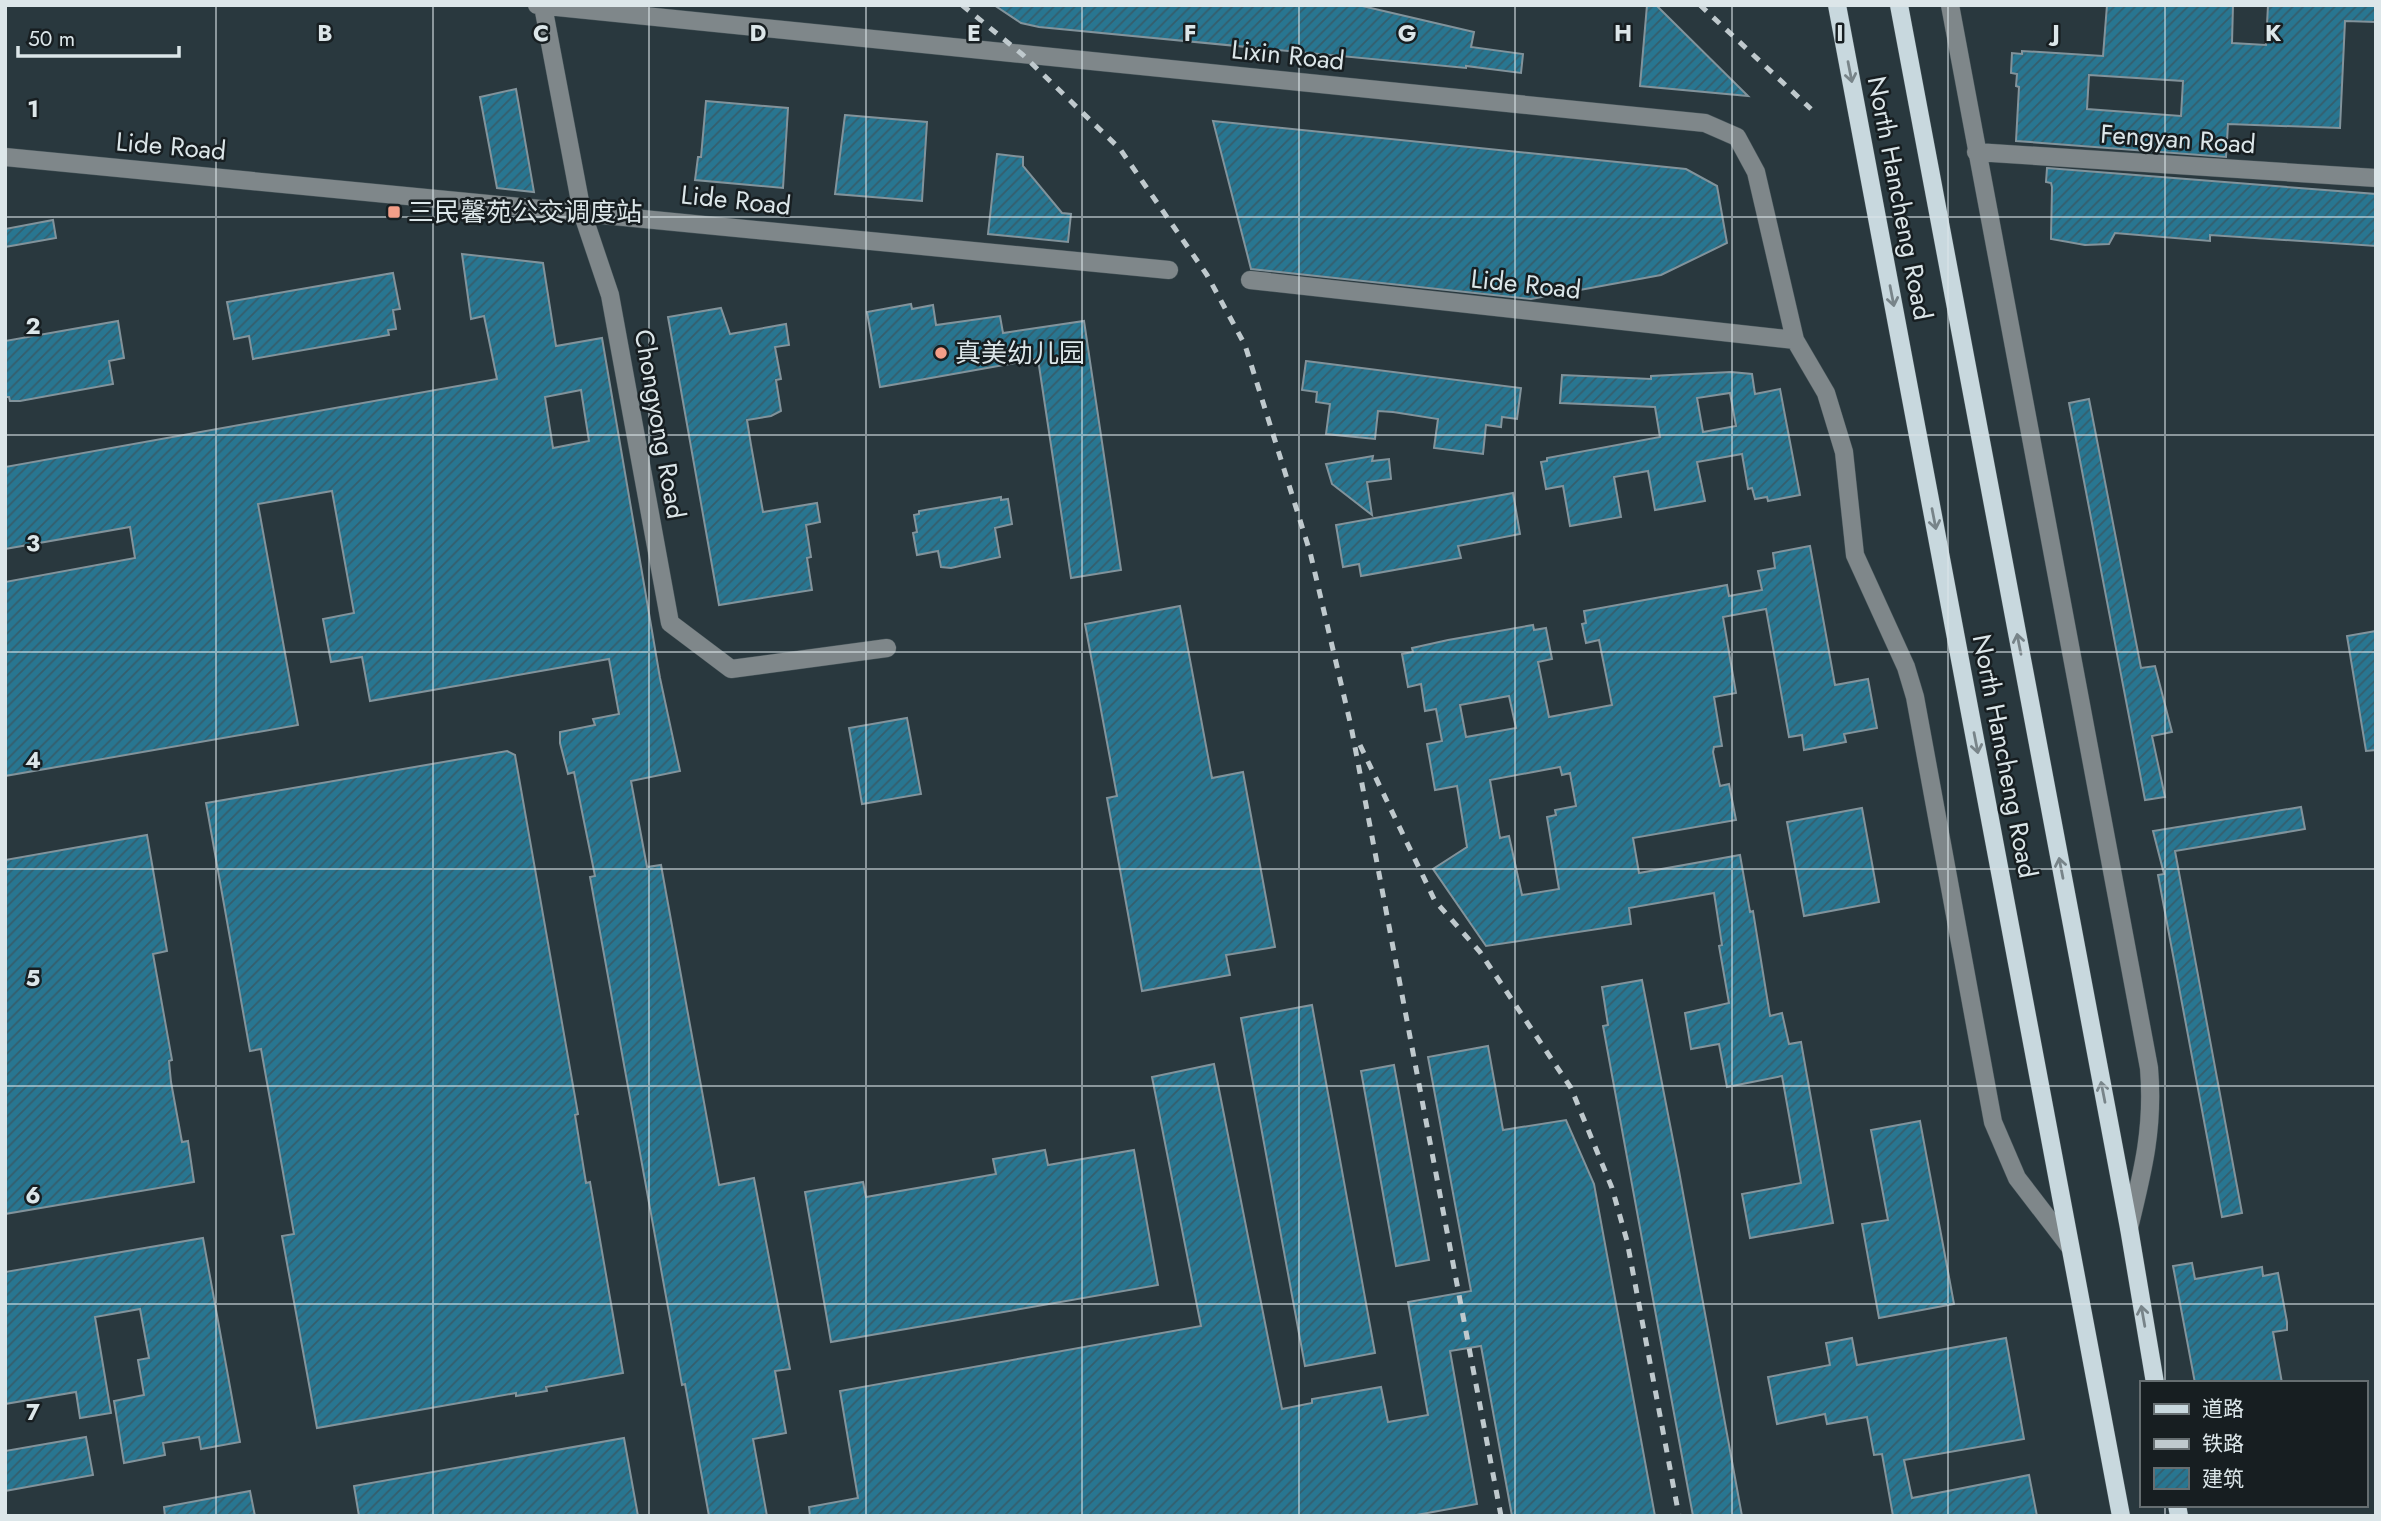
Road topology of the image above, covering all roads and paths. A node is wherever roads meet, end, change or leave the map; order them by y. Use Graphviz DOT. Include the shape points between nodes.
graph roads {
  1 [pos="537,5"];
  2 [pos="1837,5"];
  3 [pos="1899,5"];
  4 [pos="1950,5"];
  5 [pos="543,6"];
  6 [pos="1976,152"];
  7 [pos="5,157"];
  8 [pos="2376,178"];
  9 [pos="582,212"];
  10 [pos="1168,270"];
  11 [pos="1251,280"];
  12 [pos="1795,340"];
  13 [pos="887,648"];
  14 [pos="2129,1228"];
  15 [pos="2070,1247"];
  16 [pos="2155,1381"];
  17 [pos="2121,1516"];
  1 -- 5 [label="street, Lixin Road"];
  2 -- 15 [label="main road, North Hancheng Road, one-way"];
  14 -- 3 [label="main road, North Hancheng Road, one-way"];
  4 -- 6 [label="street"];
  5 -- 9 [label="street, Chongyong Road"];
  5 -- 12 [label="street, Lixin Road" via="1705,123 1737,137 1756,172"];
  6 -- 8 [label="street, Fengyan Road"];
  6 -- 14 [label="street" via="2149,1068 2148,1153"];
  7 -- 9 [label="street, Lide Road"];
  9 -- 10 [label="street, Lide Road"];
  9 -- 13 [label="street, Chongyong Road" via="610,295 670,623 730,669"];
  11 -- 12 [label="street, Lide Road"];
  12 -- 15 [label="street, Lixin Road" via="1826,393 1837,424 1849,479 1855,555 1915,697 1993,1122 2017,1178"];
  16 -- 14 [label="main road, North Hancheng Road, one-way"];
  15 -- 17 [label="main road, North Hancheng Road"];
}
